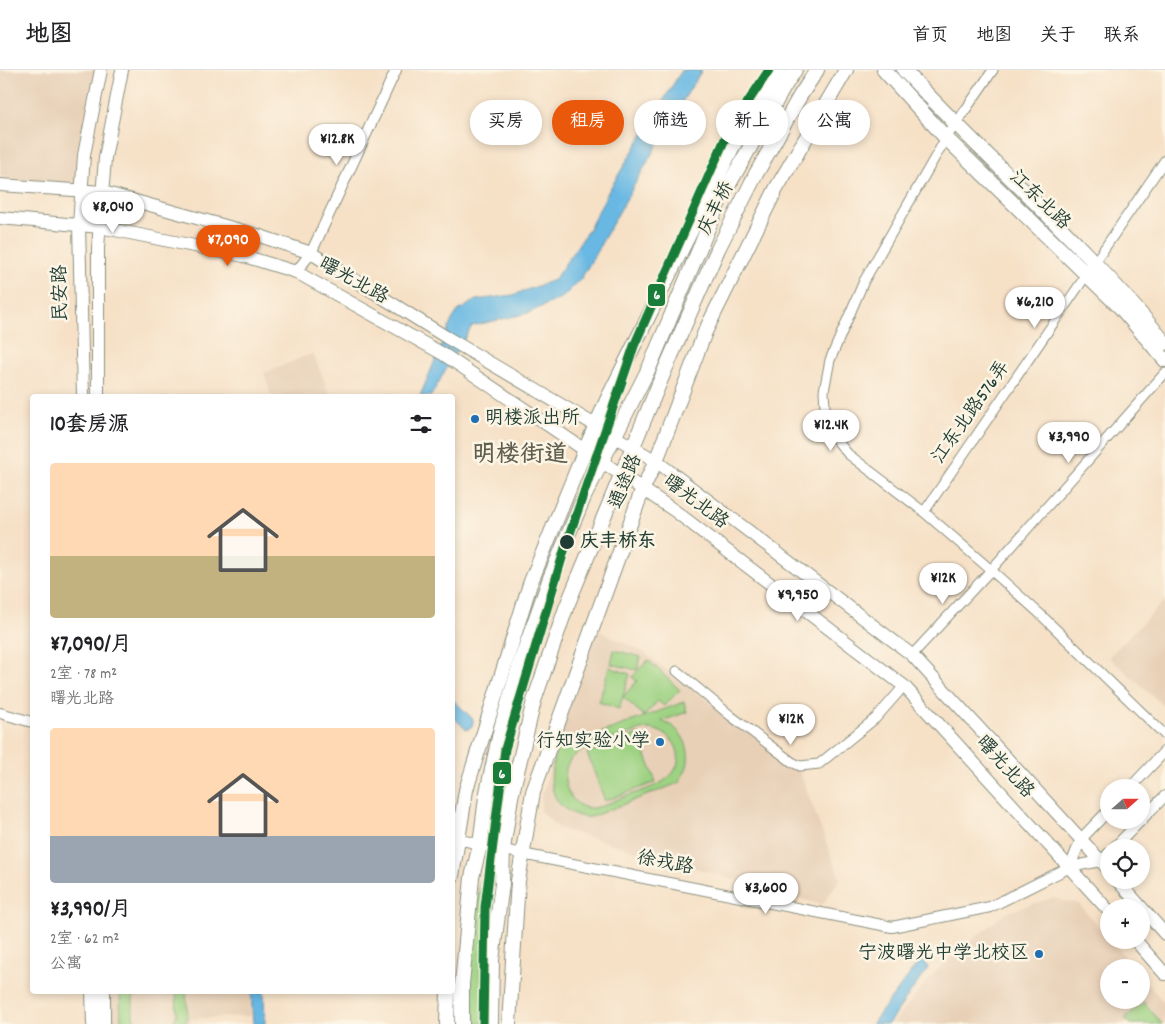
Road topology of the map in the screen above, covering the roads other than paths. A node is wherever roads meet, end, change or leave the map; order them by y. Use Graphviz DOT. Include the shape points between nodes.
graph roads {
  1 [pos="101,70"];
  2 [pos="122,70"];
  3 [pos="396,70"];
  4 [pos="779,70"];
  5 [pos="795,70"];
  6 [pos="817,70"];
  7 [pos="846,70"];
  8 [pos="884,70"];
  9 [pos="904,70"];
  10 [pos="993,70"];
  11 [pos="955,125"];
  12 [pos="946,138"];
  13 [pos="1165,160"];
  14 [pos="0,184"];
  15 [pos="81,192"];
  16 [pos="103,192"];
  17 [pos="0,218"];
  18 [pos="79,225"];
  19 [pos="100,227"];
  20 [pos="311,252"];
  21 [pos="1091,268"];
  22 [pos="296,272"];
  23 [pos="1165,343"];
  24 [pos="1165,360"];
  25 [pos="650,366"];
  26 [pos="664,372"];
  27 [pos="1165,373"];
  28 [pos="83,394"];
  29 [pos="98,394"];
  30 [pos="596,427"];
  31 [pos="614,437"];
  32 [pos="632,448"];
  33 [pos="585,450"];
  34 [pos="603,461"];
  35 [pos="656,461"];
  36 [pos="622,474"];
  37 [pos="643,488"];
  38 [pos="924,512"];
  39 [pos="991,570"];
  40 [pos="912,655"];
  41 [pos="677,672"];
  42 [pos="904,686"];
  43 [pos="0,713"];
  44 [pos="30,721"];
  45 [pos="1165,735"];
  46 [pos="1165,751"];
  47 [pos="1139,779"];
  48 [pos="1165,796"];
  49 [pos="1150,811"];
  50 [pos="1100,819"];
  51 [pos="1132,829"];
  52 [pos="455,838"];
  53 [pos="1081,839"];
  54 [pos="1123,839"];
  55 [pos="480,844"];
  56 [pos="503,849"];
  57 [pos="522,854"];
  58 [pos="1100,856"];
  59 [pos="1100,862"];
  60 [pos="1070,868"];
  61 [pos="1125,889"];
  62 [pos="1100,901"];
  63 [pos="1165,934"];
  64 [pos="1143,949"];
  65 [pos="1165,974"];
  66 [pos="92,994"];
  67 [pos="104,994"];
  68 [pos="448,994"];
  69 [pos="93,1024"];
  70 [pos="104,1024"];
  71 [pos="447,1024"];
  72 [pos="462,1024"];
  73 [pos="491,1024"];
  74 [pos="509,1024"];
  1 -- 15 [label="main road, 民安路" via="84,155"];
  2 -- 16 [label="main road, 民安路"];
  3 -- 20 [label="street"];
  4 -- 30 [label="main road" via="732,148"];
  5 -- 25 [label="main road, 庆丰桥" via="719,202"];
  6 -- 26 [label="main road, 庆丰桥" via="756,174 718,249"];
  7 -- 35 [label="main road, 通途路" via="776,189 705,332"];
  8 -- 12 [label="main road, 江东北路"];
  9 -- 11 [label="main road, 江东北路"];
  10 -- 11 [label="street"];
  11 -- 12 [label="street"];
  11 -- 21 [label="main road, 江东北路"];
  12 -- 21 [label="main road, 江东北路"];
  12 -- 38 [label="street" via="864,281 830,360 824,392 826,424 848,454"];
  13 -- 21 [label="street, 江东北路576弄"];
  14 -- 15 [label="main road, 曙光北路"];
  15 -- 16 [label="main road, 曙光北路"];
  15 -- 18 [label="main road, 民安路"];
  16 -- 19 [label="main road, 民安路"];
  16 -- 20 [label="main road, 曙光北路"];
  17 -- 18 [label="main road, 曙光北路"];
  18 -- 19 [label="main road, 曙光北路"];
  18 -- 28 [label="main road, 民安路"];
  19 -- 22 [label="main road, 曙光北路" via="244,256"];
  19 -- 29 [label="main road, 民安路"];
  20 -- 22 [label="street"];
  20 -- 30 [label="main road, 曙光北路"];
  21 -- 23 [label="main road, 江东北路" via="1131,301"];
  21 -- 24 [label="main road, 江东北路"];
  21 -- 38 [label="street, 江东北路576弄"];
  22 -- 33 [label="main road, 曙光北路" via="443,354"];
  25 -- 31 [label="main road, 通途路"];
  26 -- 32 [label="main road, 通途路"];
  27 -- 39 [label="street"];
  30 -- 31 [label="main road, 曙光北路"];
  30 -- 33 [label="main road"];
  31 -- 32 [label="main road, 曙光北路"];
  31 -- 34 [label="main road, 通途路"];
  32 -- 35 [label="main road, 曙光北路"];
  32 -- 36 [label="main road, 通途路"];
  33 -- 34 [label="main road, 曙光北路"];
  33 -- 52 [label="main road" via="530,584 466,790"];
  34 -- 36 [label="main road, 曙光北路"];
  34 -- 55 [label="main road, 通途路" via="550,578 521,660 501,728"];
  35 -- 37 [label="main road, 通途路"];
  35 -- 40 [label="main road, 曙光北路"];
  36 -- 37 [label="main road, 曙光北路"];
  36 -- 56 [label="main road, 通途路" via="566,608 534,701 511,797"];
  37 -- 42 [label="main road, 曙光北路"];
  37 -- 57 [label="main road, 通途路" via="533,792"];
  38 -- 39 [label="street"];
  39 -- 40 [label="street"];
  39 -- 45 [label="street"];
  40 -- 53 [label="main road, 曙光北路"];
  41 -- 42 [label="street" via="800,766 819,764 876,718"];
  42 -- 60 [label="main road, 曙光北路"];
  43 -- 44 [label="street"];
  46 -- 47 [label="street"];
  48 -- 49 [label="street"];
  50 -- 53 [label="street"];
  51 -- 54 [label="street"];
  52 -- 55 [label="street, 徐戎路"];
  53 -- 58 [label="main road, 曙光北路"];
  53 -- 60 [label="street"];
  55 -- 56 [label="street, 徐戎路"];
  55 -- 72 [label="main road, 通途路" via="472,878 462,984"];
  56 -- 57 [label="street, 徐戎路"];
  56 -- 73 [label="main road, 通途路" via="492,960"];
  57 -- 60 [label="street, 徐戎路" via="892,927 990,907"];
  57 -- 74 [label="main road, 通途路"];
  59 -- 60 [label="street, 徐戎路"];
  60 -- 62 [label="main road, 曙光北路"];
  61 -- 63 [label="main road"];
  64 -- 65 [label="main road"];
  66 -- 69 [label="main road"];
  67 -- 70 [label="main road"];
  68 -- 71 [label="main road"];
}
